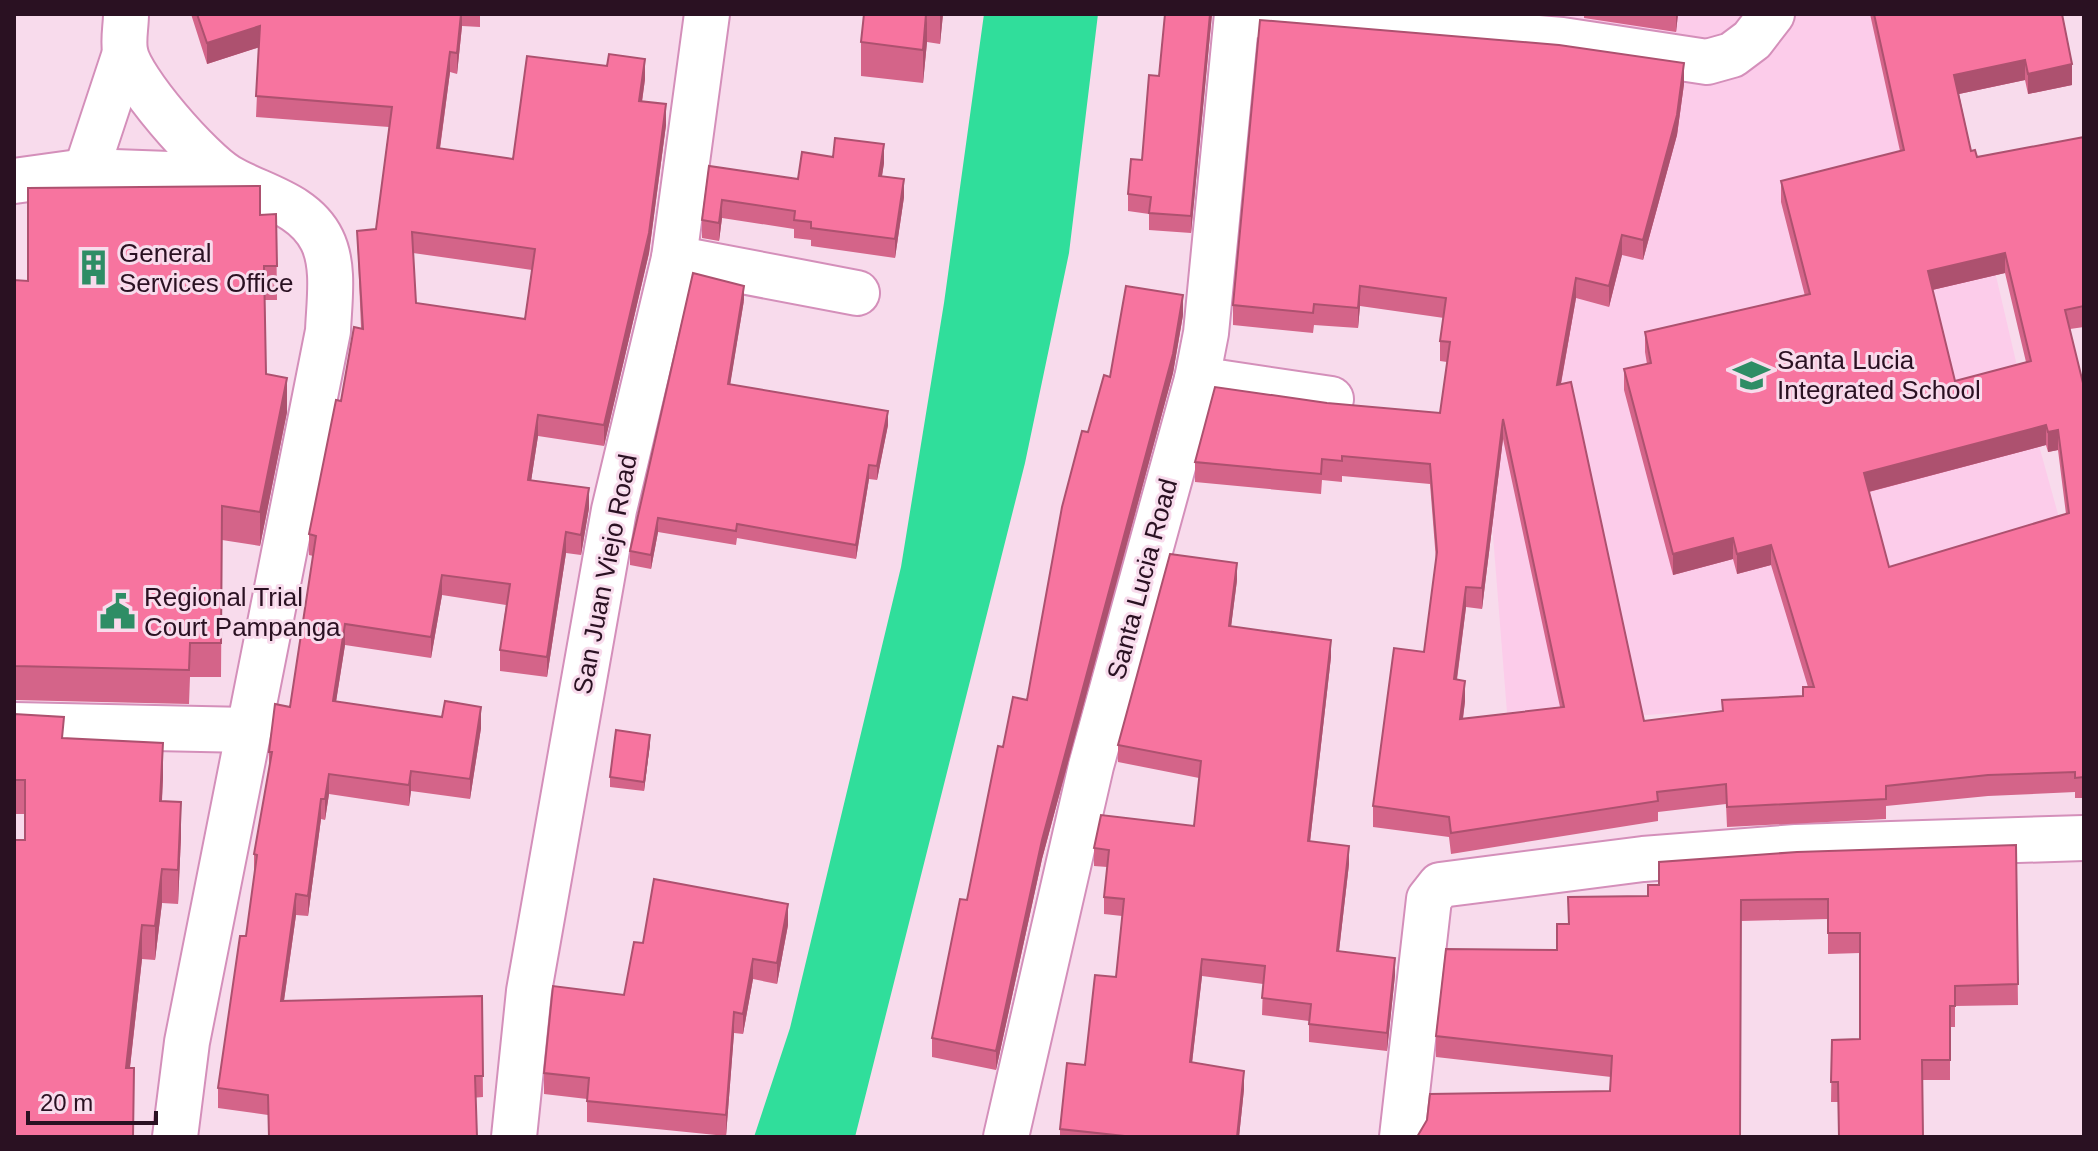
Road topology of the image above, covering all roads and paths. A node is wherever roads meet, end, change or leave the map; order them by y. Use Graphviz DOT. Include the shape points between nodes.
graph roads {
  1 [pos="707,14"];
  2 [pos="1240,14"];
  3 [pos="1772,14"];
  4 [pos="126,34"];
  5 [pos="86,171"];
  6 [pos="225,176"];
  7 [pos="14,181"];
  8 [pos="674,258"];
  9 [pos="857,293"];
  10 [pos="1197,379"];
  11 [pos="1331,399"];
  12 [pos="14,725"];
  13 [pos="248,730"];
  14 [pos="2084,838"];
  15 [pos="175,1137"];
  16 [pos="514,1137"];
  17 [pos="1006,1137"];
  18 [pos="1402,1137"];
  1 -- 8 [label="street, San Juan Viejo Road"];
  2 -- 3 [label="street" via="1562,40 1707,62 1732,55"];
  2 -- 10 [label="street, Santa Lucia Road"];
  4 -- 5 [label="street"];
  4 -- 6 [label="street" via="154,102"];
  5 -- 6 [label="street"];
  5 -- 7 [label="street"];
  6 -- 13 [label="street" via="292,207 309,221 323,242 330,282 328,331"];
  8 -- 9 [label="street"];
  8 -- 16 [label="street, San Juan Viejo Road" via="614,510 529,991"];
  10 -- 11 [label="street"];
  10 -- 17 [label="street, Santa Lucia Road" via="1091,766"];
  12 -- 13 [label="street"];
  13 -- 15 [label="street" via="187,1042"];
  14 -- 18 [label="street" via="1796,847 1643,859 1440,885 1429,899"];
}
